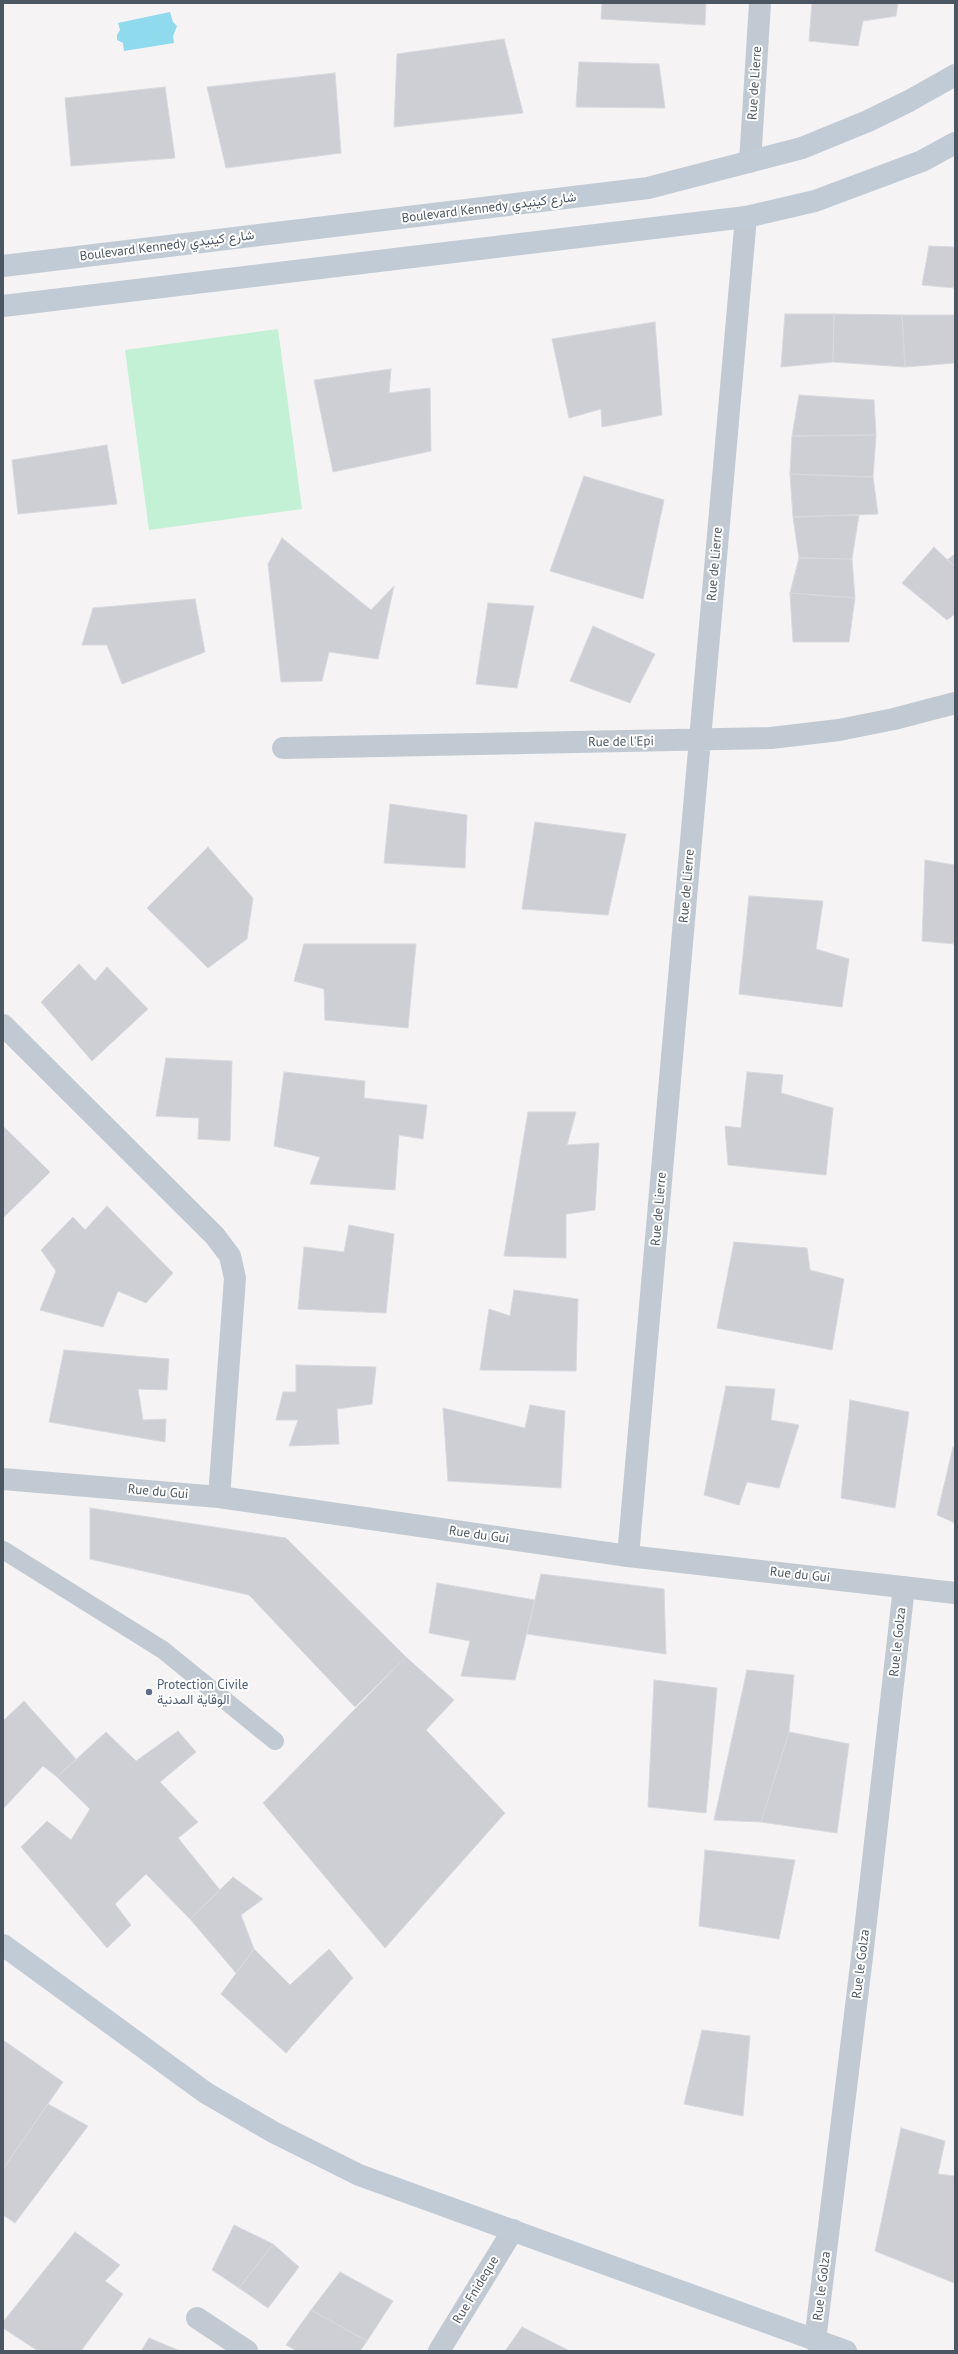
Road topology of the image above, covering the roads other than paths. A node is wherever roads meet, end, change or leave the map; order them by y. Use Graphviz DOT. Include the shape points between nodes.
graph roads {
  1 [pos="760,3"];
  2 [pos="955,75"];
  3 [pos="955,143"];
  4 [pos="750,162"];
  5 [pos="746,217"];
  6 [pos="3,266"];
  7 [pos="3,306"];
  8 [pos="955,703"];
  9 [pos="700,740"];
  10 [pos="283,748"];
  11 [pos="3,1025"];
  12 [pos="3,1479"];
  13 [pos="219,1497"];
  14 [pos="3,1550"];
  15 [pos="628,1556"];
  16 [pos="904,1587"];
  17 [pos="955,1593"];
  18 [pos="275,1741"];
  19 [pos="3,1945"];
  20 [pos="513,2230"];
  21 [pos="197,2318"];
  22 [pos="815,2341"];
  23 [pos="247,2351"];
  24 [pos="439,2351"];
  25 [pos="846,2351"];
  1 -- 4 [label="street, Rue de Lierre"];
  2 -- 4 [label="main road, Boulevard Kennedy شارع كينيدي" via="868,121 802,148"];
  3 -- 5 [label="main road" via="922,161 815,202"];
  4 -- 6 [label="main road, Boulevard Kennedy شارع كينيدي" via="648,188"];
  5 -- 7 [label="main road"];
  5 -- 9 [label="street, Rue de Lierre"];
  8 -- 9 [label="street, Rue de l'Epi" via="839,730 771,738"];
  9 -- 10 [label="street, Rue de l'Epi"];
  9 -- 15 [label="street, Rue de Lierre"];
  11 -- 13 [label="street" via="215,1236 230,1256 235,1278"];
  12 -- 13 [label="street, Rue du Gui"];
  13 -- 15 [label="street, Rue du Gui"];
  14 -- 18 [label="lane" via="163,1650"];
  15 -- 16 [label="street, Rue du Gui"];
  16 -- 17 [label="street, Rue du Gui"];
  16 -- 22 [label="street, Rue le Golza"];
  19 -- 20 [label="main road" via="206,2093 273,2132 359,2175"];
  20 -- 22 [label="main road"];
  20 -- 24 [label="street, Rue Fnideque"];
  21 -- 23 [label="street"];
  22 -- 25 [label="main road"];
}
